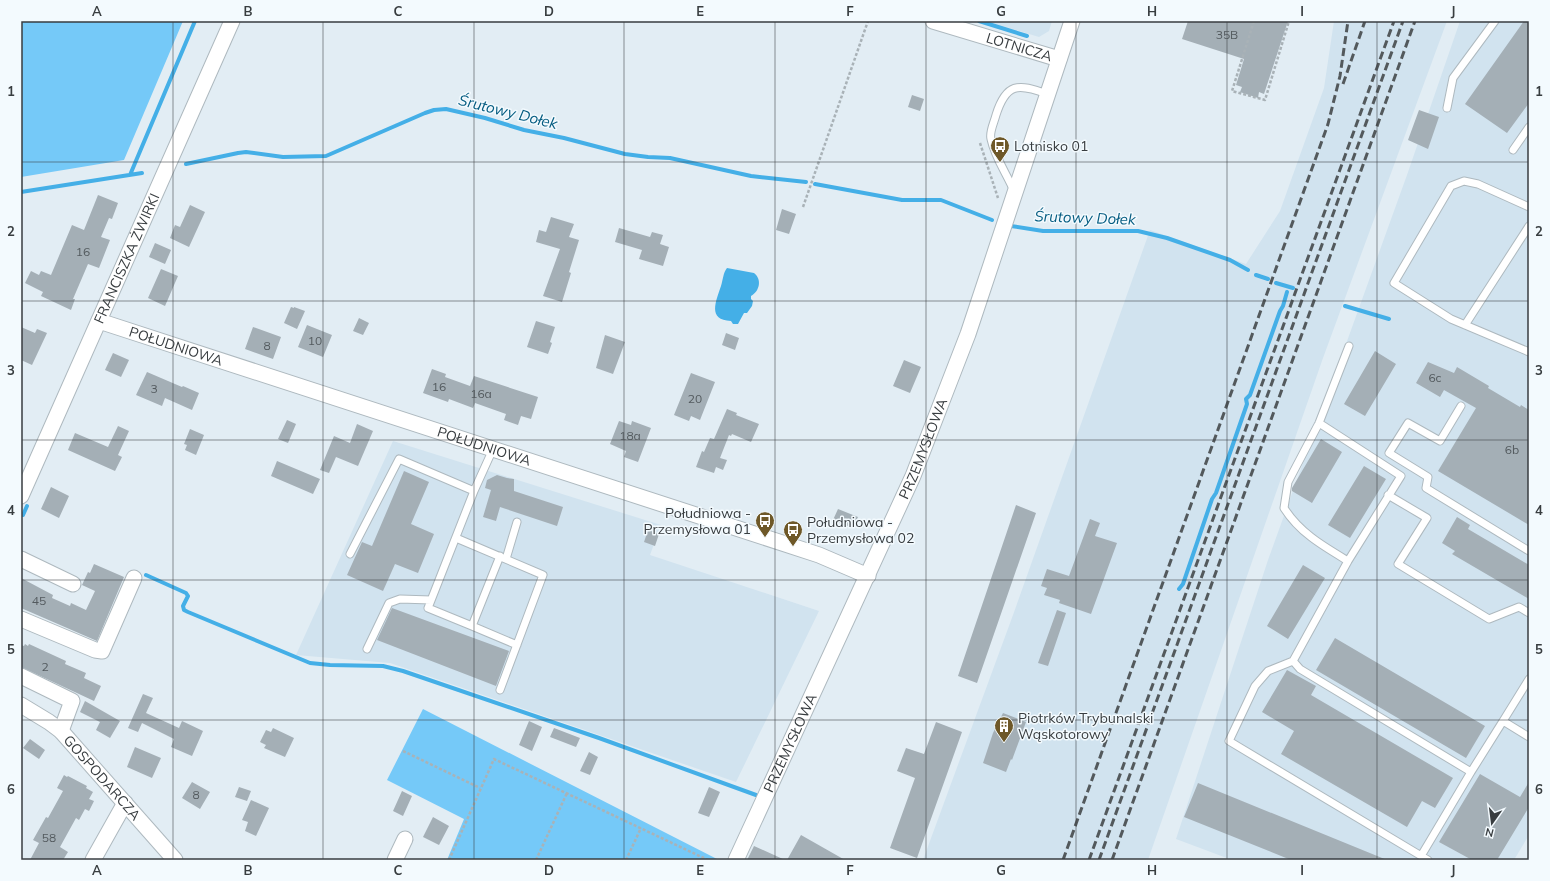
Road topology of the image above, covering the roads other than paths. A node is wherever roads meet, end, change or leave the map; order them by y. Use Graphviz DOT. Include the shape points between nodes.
graph roads {
  1 [pos="232,21"];
  2 [pos="933,21"];
  3 [pos="1072,21"];
  4 [pos="1495,21"];
  5 [pos="1059,58"];
  6 [pos="1047,94"];
  7 [pos="1447,108"];
  8 [pos="1529,127"];
  9 [pos="1513,150"];
  10 [pos="1015,193"];
  11 [pos="1529,207"];
  12 [pos="1529,226"];
  13 [pos="99,321"];
  14 [pos="1465,325"];
  15 [pos="1348,346"];
  16 [pos="1529,352"];
  17 [pos="1461,406"];
  18 [pos="1319,423"];
  19 [pos="493,449"];
  20 [pos="474,491"];
  21 [pos="1388,495"];
  22 [pos="21,496"];
  23 [pos="518,522"];
  24 [pos="456,538"];
  25 [pos="1529,551"];
  26 [pos="350,554"];
  27 [pos="503,557"];
  28 [pos="21,559"];
  29 [pos="1348,561"];
  30 [pos="868,576"];
  31 [pos="134,578"];
  32 [pos="73,584"];
  33 [pos="431,600"];
  34 [pos="1529,613"];
  35 [pos="21,619"];
  36 [pos="472,626"];
  37 [pos="517,645"];
  38 [pos="367,649"];
  39 [pos="1293,660"];
  40 [pos="21,676"];
  41 [pos="1529,679"];
  42 [pos="500,690"];
  43 [pos="21,705"];
  44 [pos="1503,721"];
  45 [pos="61,730"];
  46 [pos="1529,737"];
  47 [pos="1471,772"];
  48 [pos="125,802"];
  49 [pos="405,839"];
  50 [pos="1421,856"];
  51 [pos="93,860"];
  52 [pos="175,860"];
  53 [pos="395,860"];
  54 [pos="736,860"];
  55 [pos="1428,860"];
  1 -- 13 [label="street, FRANCISZKA ŻWIRKI"];
  2 -- 5 [label="street, LOTNICZA"];
  3 -- 5 [label="street, PRZEMYSŁOWA"];
  4 -- 7 [label="lane" via="1453,78"];
  5 -- 6 [label="street, PRZEMYSŁOWA"];
  6 -- 10 [label="street, PRZEMYSŁOWA"];
  6 -- 10 [label="lane" via="1026,88 1015,88 1004,96 999,106 991,139"];
  8 -- 9 [label="lane"];
  10 -- 30 [label="street, PRZEMYSŁOWA" via="945,395 913,476"];
  11 -- 14 [label="lane" via="1478,184 1464,181 1451,186 1394,283"];
  12 -- 14 [label="lane"];
  13 -- 19 [label="street, POŁUDNIOWA"];
  13 -- 22 [label="street, FRANCISZKA ŻWIRKI"];
  14 -- 16 [label="lane"];
  15 -- 18 [label="lane"];
  17 -- 25 [label="lane" via="1440,441 1408,423 1389,453 1428,477 1426,488"];
  18 -- 21 [label="lane" via="1401,476"];
  18 -- 29 [label="lane" via="1288,482 1284,508 1293,522 1317,543"];
  19 -- 20 [label="lane"];
  19 -- 30 [label="street, POŁUDNIOWA" via="819,555"];
  20 -- 24 [label="lane"];
  20 -- 26 [label="lane" via="399,459"];
  21 -- 29 [label="lane"];
  21 -- 34 [label="lane" via="1427,518 1398,564 1489,619 1519,607"];
  23 -- 27 [label="lane"];
  24 -- 27 [label="lane"];
  24 -- 33 [label="lane"];
  27 -- 36 [label="lane"];
  27 -- 37 [label="lane" via="543,575"];
  28 -- 32 [label="street"];
  29 -- 39 [label="lane"];
  30 -- 54 [label="street, PRZEMYSŁOWA"];
  31 -- 35 [label="street" via="102,651"];
  33 -- 36 [label="lane" via="428,608"];
  33 -- 38 [label="lane" via="400,599 389,603"];
  36 -- 37 [label="lane"];
  37 -- 42 [label="lane"];
  39 -- 47 [label="lane" via="1300,669"];
  39 -- 50 [label="lane" via="1268,671 1255,686 1229,741"];
  40 -- 45 [label="street" via="72,701"];
  41 -- 44 [label="lane"];
  43 -- 45 [label="street, GOSPODARCZA"];
  44 -- 46 [label="lane"];
  44 -- 47 [label="lane"];
  45 -- 48 [label="street, GOSPODARCZA"];
  47 -- 50 [label="lane"];
  48 -- 51 [label="street"];
  48 -- 52 [label="street, GOSPODARCZA"];
  49 -- 53 [label="street"];
  50 -- 55 [label="lane"];
}
